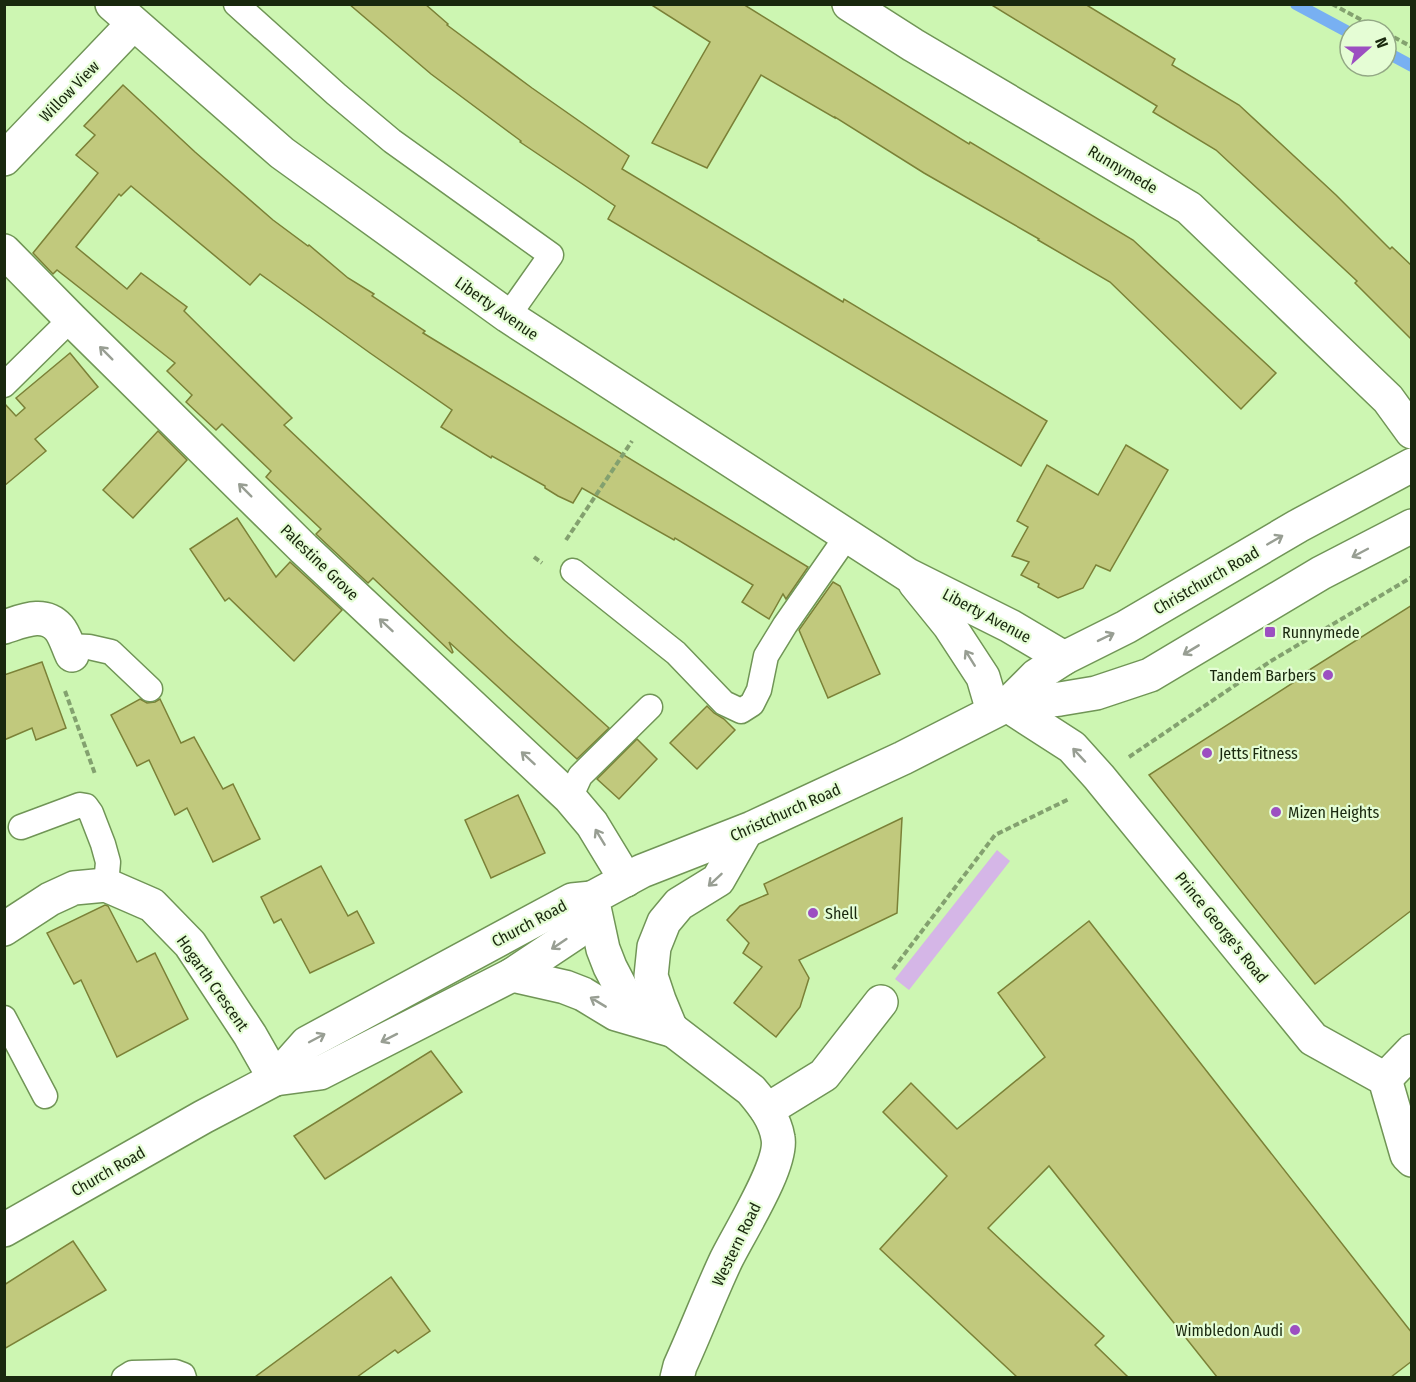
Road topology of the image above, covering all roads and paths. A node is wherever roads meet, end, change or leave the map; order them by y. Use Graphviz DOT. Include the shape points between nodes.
graph roads {
  1 [pos="236,4"];
  2 [pos="849,4"];
  3 [pos="1332,4"];
  4 [pos="123,14"];
  5 [pos="1358,18"];
  6 [pos="1398,39"];
  7 [pos="1412,47"];
  8 [pos="4,159"];
  9 [pos="4,251"];
  10 [pos="507,316"];
  11 [pos="71,319"];
  12 [pos="4,385"];
  13 [pos="654,411"];
  14 [pos="1412,432"];
  15 [pos="1412,465"];
  16 [pos="1412,526"];
  17 [pos="847,536"];
  18 [pos="561,547"];
  19 [pos="534,557"];
  20 [pos="548,567"];
  21 [pos="573,571"];
  22 [pos="908,575"];
  23 [pos="1412,577"];
  24 [pos="4,627"];
  25 [pos="70,650"];
  26 [pos="1064,658"];
  27 [pos="150,689"];
  28 [pos="650,707"];
  29 [pos="1000,708"];
  30 [pos="1108,788"];
  31 [pos="570,798"];
  32 [pos="91,813"];
  33 [pos="21,826"];
  34 [pos="746,831"];
  35 [pos="626,880"];
  36 [pos="106,885"];
  37 [pos="592,898"];
  38 [pos="4,929"];
  39 [pos="512,975"];
  40 [pos="881,1002"];
  41 [pos="4,1018"];
  42 [pos="671,1030"];
  43 [pos="1412,1051"];
  44 [pos="275,1079"];
  45 [pos="1384,1079"];
  46 [pos="45,1096"];
  47 [pos="767,1110"];
  48 [pos="1412,1160"];
  49 [pos="4,1230"];
  50 [pos="124,1377"];
  51 [pos="184,1377"];
  52 [pos="677,1377"];
  1 -- 10 [label="lane" via="392,141 550,255"];
  2 -- 14 [label="street, Runnymede" via="1189,208 1388,399"];
  3 -- 5 [label="path"];
  4 -- 8 [label="street, Willow View"];
  4 -- 10 [label="street, Liberty Avenue" via="282,153"];
  6 -- 7 [label="path"];
  9 -- 11 [label="street, Palestine Grove"];
  10 -- 13 [label="street, Liberty Avenue"];
  11 -- 12 [label="lane"];
  31 -- 11 [label="street, Palestine Grove, one-way" via="304,549"];
  13 -- 17 [label="street, Liberty Avenue"];
  13 -- 18 [label="path"];
  26 -- 15 [label="street, Christchurch Road, one-way"];
  16 -- 29 [label="street, Christchurch Road, one-way" via="1321,573 1150,675 1096,693"];
  17 -- 21 [label="lane" via="766,656 759,690 752,704 741,711 724,703 676,653"];
  17 -- 22 [label="street, Liberty Avenue"];
  19 -- 20 [label="path"];
  22 -- 26 [label="street, Liberty Avenue"];
  29 -- 22 [label="street, Liberty Avenue, one-way" via="949,625"];
  23 -- 30 [label="path" via="1270,661"];
  24 -- 25 [label="street" via="32,618 49,620 60,629"];
  25 -- 27 [label="lane" via="90,647 111,652"];
  25 -- 32 [label="path" via="60,679 100,788"];
  26 -- 29 [label="street, Christchurch Road" via="1036,676"];
  28 -- 31 [label="lane" via="580,776"];
  30 -- 29 [label="street, Prince George's Road, one-way" via="1072,747"];
  29 -- 34 [label="street, Christchurch Road"];
  30 -- 40 [label="path" via="1080,793 995,835 888,975"];
  30 -- 45 [label="street, Prince George's Road" via="1313,1039"];
  35 -- 31 [label="street, Palestine Grove, one-way" via="592,824"];
  32 -- 33 [label="lane" via="80,805"];
  32 -- 36 [label="lane" via="108,862"];
  34 -- 35 [label="street, Christchurch Road"];
  34 -- 42 [label="street, Western Road, one-way" via="718,880 679,904 664,922 654,947 651,976"];
  35 -- 37 [label="street, Christchurch Road"];
  36 -- 38 [label="street, Hogarth Crescent" via="74,888"];
  36 -- 44 [label="street, Hogarth Crescent" via="152,905 190,944"];
  37 -- 39 [label="street, Church Road, one-way" via="575,933"];
  37 -- 42 [label="street, Western Road" via="603,949 623,992"];
  44 -- 37 [label="street, Church Road, one-way" via="307,1043 572,900"];
  42 -- 39 [label="street, Western Road, one-way" via="616,1014 565,987"];
  39 -- 44 [label="street, Church Road, one-way" via="320,1073"];
  40 -- 47 [label="street" via="824,1075"];
  41 -- 46 [label="lane"];
  42 -- 47 [label="street, Western Road" via="751,1090"];
  43 -- 45 [label="street"];
  44 -- 49 [label="street, Church Road"];
  45 -- 48 [label="street" via="1407,1155"];
  47 -- 52 [label="street, Western Road" via="779,1139 777,1155 726,1260"];
  50 -- 51 [label="lane" via="132,1373 175,1372"];
}
